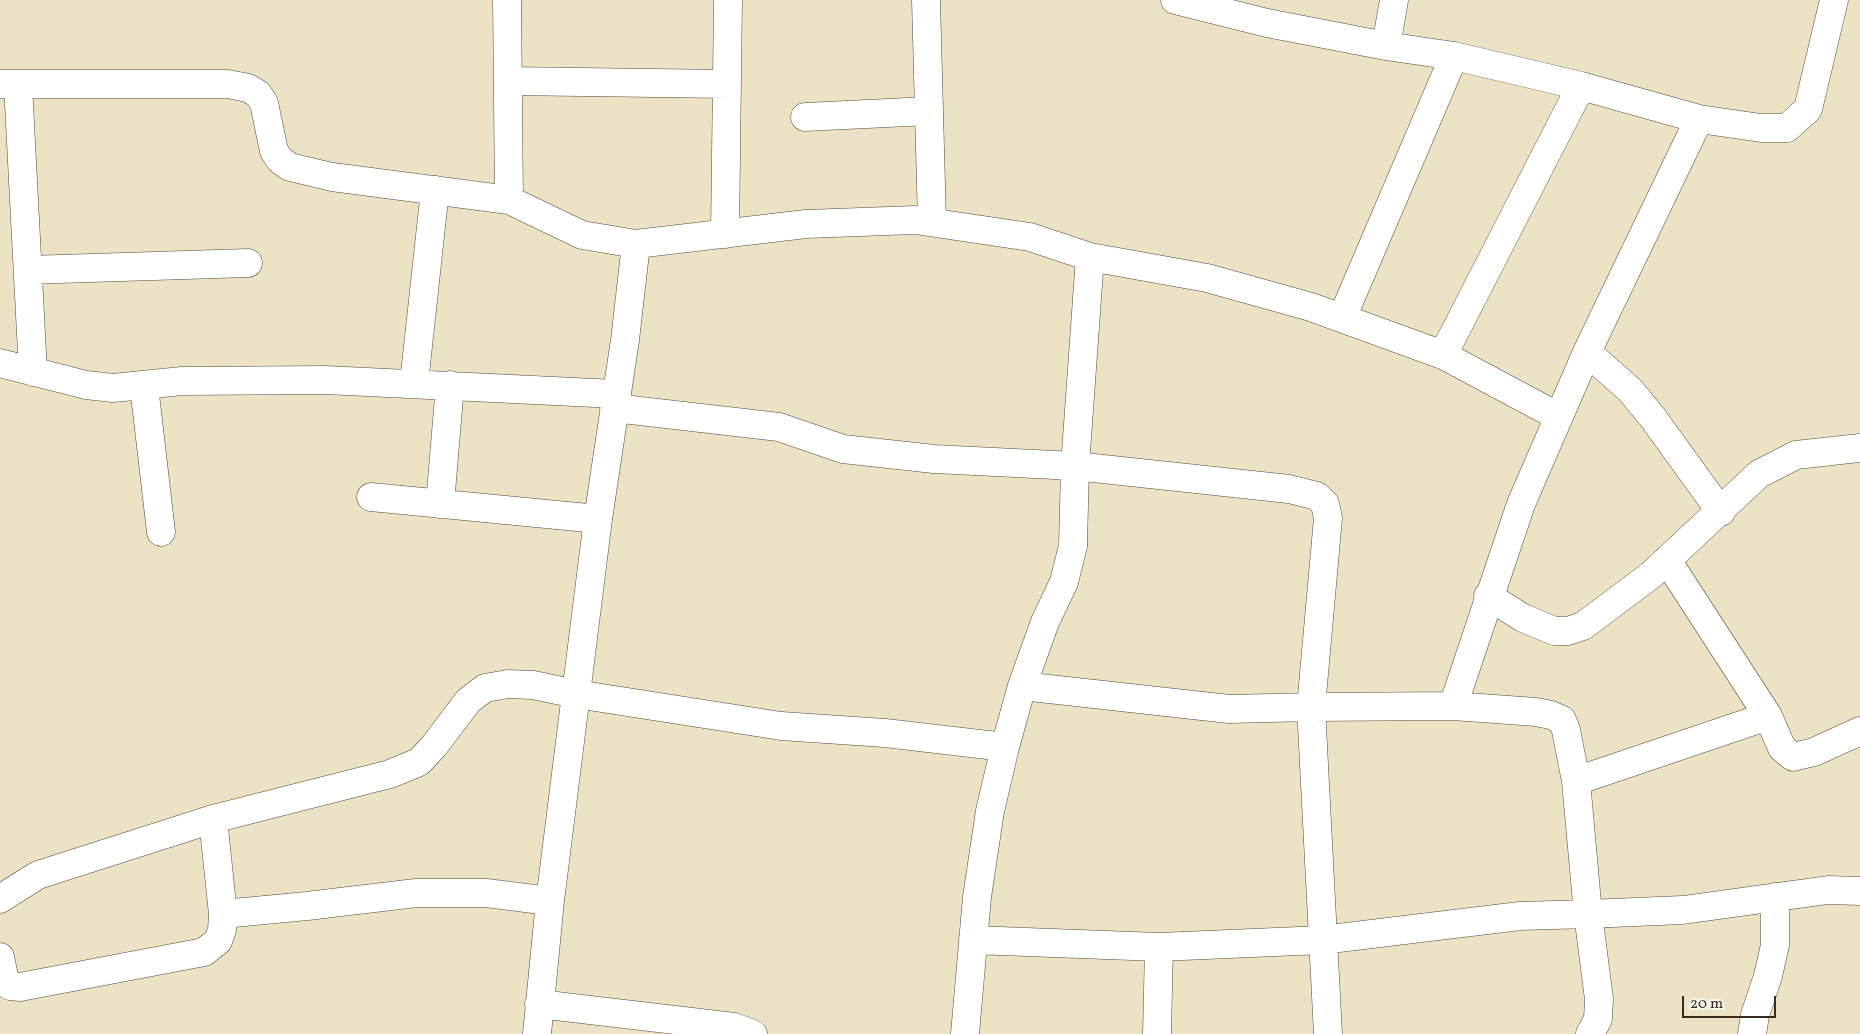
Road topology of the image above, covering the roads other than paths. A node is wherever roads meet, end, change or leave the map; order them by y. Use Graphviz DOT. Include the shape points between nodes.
graph roads {
  1 [pos="507,0"];
  2 [pos="728,0"];
  3 [pos="926,0"];
  4 [pos="1175,0"];
  5 [pos="1394,0"];
  6 [pos="1834,0"];
  7 [pos="1386,46"];
  8 [pos="1454,56"];
  9 [pos="508,81"];
  10 [pos="727,84"];
  11 [pos="9,85"];
  12 [pos="1581,86"];
  13 [pos="929,111"];
  14 [pos="805,117"];
  15 [pos="1699,119"];
  16 [pos="436,190"];
  17 [pos="508,200"];
  18 [pos="932,222"];
  19 [pos="725,234"];
  20 [pos="636,244"];
  21 [pos="1090,257"];
  22 [pos="248,263"];
  23 [pos="28,270"];
  24 [pos="1342,318"];
  25 [pos="1587,352"];
  26 [pos="1443,355"];
  27 [pos="0,363"];
  28 [pos="33,372"];
  29 [pos="414,384"];
  30 [pos="450,385"];
  31 [pos="144,386"];
  32 [pos="615,401"];
  33 [pos="1559,416"];
  34 [pos="1860,448"];
  35 [pos="1076,466"];
  36 [pos="371,497"];
  37 [pos="440,504"];
  38 [pos="1721,512"];
  39 [pos="598,519"];
  40 [pos="161,532"];
  41 [pos="1667,560"];
  42 [pos="1488,596"];
  43 [pos="1022,686"];
  44 [pos="576,694"];
  45 [pos="1453,706"];
  46 [pos="1311,707"];
  47 [pos="1768,716"];
  48 [pos="1860,730"];
  49 [pos="1005,747"];
  50 [pos="1576,781"];
  51 [pos="212,819"];
  52 [pos="1860,891"];
  53 [pos="1775,897"];
  54 [pos="0,899"];
  55 [pos="550,901"];
  56 [pos="224,914"];
  57 [pos="1588,914"];
  58 [pos="973,940"];
  59 [pos="1322,940"];
  60 [pos="1159,947"];
  61 [pos="0,958"];
  62 [pos="539,1004"];
  63 [pos="653,1026"];
  64 [pos="537,1034"];
  65 [pos="753,1034"];
  66 [pos="965,1034"];
  67 [pos="1157,1034"];
  68 [pos="1328,1034"];
  69 [pos="1590,1034"];
  70 [pos="1752,1034"];
  1 -- 9 [label="street"];
  2 -- 10 [label="street"];
  3 -- 13 [label="street"];
  4 -- 7 [label="street" via="1268,23"];
  5 -- 7 [label="street"];
  6 -- 15 [label="street" via="1815,89 1808,109 1800,119 1787,128 1761,128"];
  7 -- 8 [label="street"];
  8 -- 12 [label="street"];
  8 -- 24 [label="street"];
  9 -- 10 [label="street"];
  9 -- 17 [label="street"];
  10 -- 19 [label="street"];
  11 -- 16 [label="street" via="228,84 248,88 264,103 274,151 290,167 332,177"];
  11 -- 23 [label="street"];
  12 -- 15 [label="street"];
  12 -- 26 [label="street"];
  13 -- 14 [label="street"];
  13 -- 18 [label="street"];
  15 -- 25 [label="street"];
  16 -- 17 [label="street"];
  16 -- 29 [label="street"];
  17 -- 20 [label="street" via="582,235"];
  18 -- 19 [label="street" via="806,224"];
  18 -- 21 [label="street" via="1030,237"];
  19 -- 20 [label="street"];
  20 -- 32 [label="street"];
  21 -- 24 [label="street" via="1207,278"];
  21 -- 35 [label="street"];
  22 -- 23 [label="street"];
  23 -- 28 [label="street"];
  24 -- 26 [label="street"];
  25 -- 33 [label="street"];
  25 -- 38 [label="street" via="1642,404"];
  26 -- 33 [label="street"];
  27 -- 28 [label="street"];
  28 -- 31 [label="street" via="86,385 114,388"];
  29 -- 30 [label="street"];
  29 -- 31 [label="street" via="325,380 182,381"];
  30 -- 32 [label="street"];
  30 -- 37 [label="street"];
  31 -- 40 [label="street"];
  32 -- 35 [label="street" via="779,427 843,449 934,459"];
  32 -- 39 [label="street"];
  33 -- 42 [label="street" via="1521,504"];
  34 -- 38 [label="street" via="1796,455 1778,463 1759,474"];
  35 -- 43 [label="street" via="1073,546 1066,573"];
  35 -- 46 [label="street" via="1289,489 1317,496 1325,504 1328,518"];
  36 -- 37 [label="street"];
  37 -- 39 [label="street"];
  38 -- 41 [label="street"];
  39 -- 44 [label="street"];
  41 -- 42 [label="street" via="1606,609 1582,626 1568,631 1554,631 1523,618"];
  41 -- 47 [label="street"];
  42 -- 45 [label="street"];
  43 -- 46 [label="street" via="1229,709"];
  43 -- 49 [label="street"];
  44 -- 49 [label="street" via="781,726 885,733"];
  44 -- 51 [label="street" via="533,685 508,684 485,688 468,701 419,762 390,774"];
  44 -- 55 [label="street"];
  45 -- 46 [label="street"];
  45 -- 50 [label="street" via="1536,712 1562,720"];
  46 -- 59 [label="street"];
  47 -- 48 [label="street" via="1782,748 1793,757 1814,752"];
  47 -- 50 [label="street"];
  49 -- 58 [label="street" via="990,811"];
  50 -- 57 [label="street"];
  51 -- 54 [label="street" via="38,874"];
  51 -- 56 [label="street"];
  52 -- 53 [label="street" via="1828,890"];
  53 -- 57 [label="street" via="1683,910"];
  53 -- 70 [label="street" via="1775,945"];
  55 -- 56 [label="street" via="486,893 416,893"];
  55 -- 62 [label="street"];
  56 -- 61 [label="street" via="218,942 204,952 36,985 10,986 5,981"];
  57 -- 59 [label="street" via="1520,916"];
  57 -- 69 [label="street" via="1599,999 1598,1019"];
  58 -- 60 [label="street"];
  58 -- 66 [label="street"];
  59 -- 60 [label="street"];
  59 -- 68 [label="street"];
  60 -- 67 [label="street"];
  62 -- 63 [label="street"];
  62 -- 64 [label="street"];
  63 -- 65 [label="street" via="734,1027"];
}
